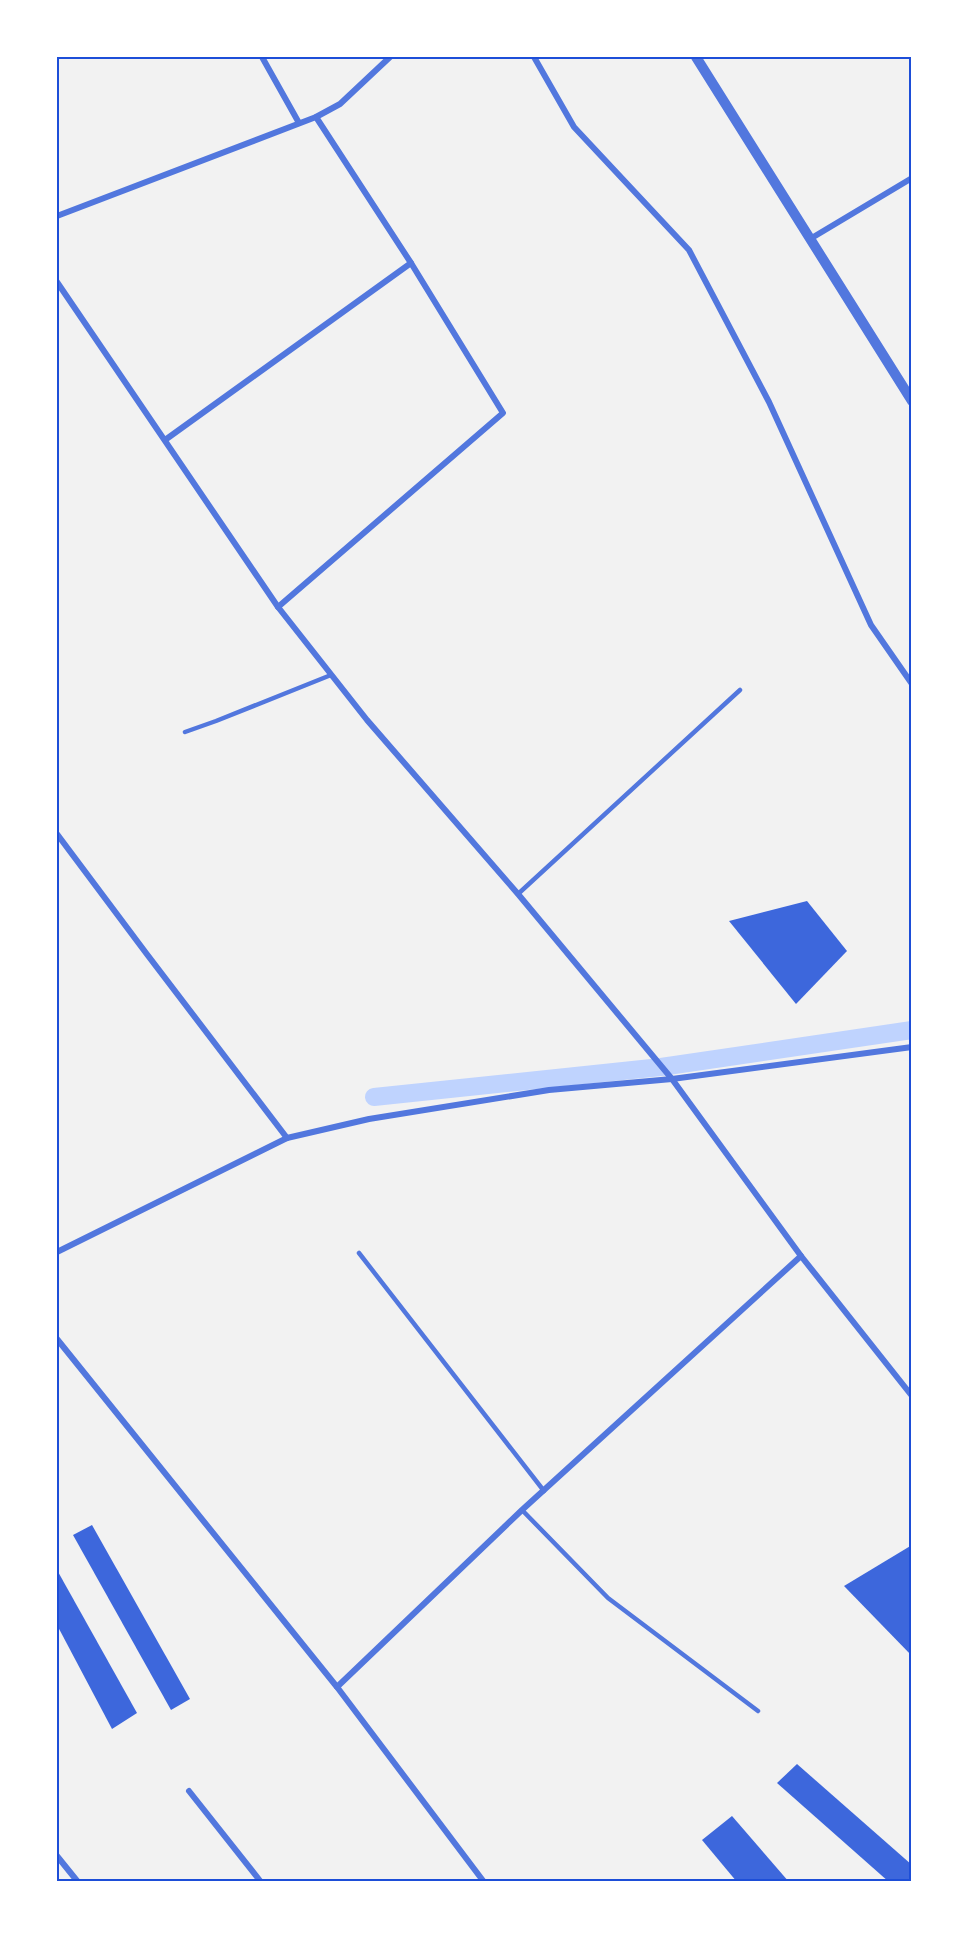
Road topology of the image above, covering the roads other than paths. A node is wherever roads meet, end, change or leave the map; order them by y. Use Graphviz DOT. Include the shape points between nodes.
graph roads {
  1 [pos="262,57"];
  2 [pos="390,57"];
  3 [pos="534,57"];
  4 [pos="696,57"];
  5 [pos="316,117"];
  6 [pos="299,123"];
  7 [pos="912,178"];
  8 [pos="57,216"];
  9 [pos="810,239"];
  10 [pos="411,263"];
  11 [pos="57,282"];
  12 [pos="912,401"];
  13 [pos="165,440"];
  14 [pos="278,607"];
  15 [pos="331,675"];
  16 [pos="912,684"];
  17 [pos="740,690"];
  18 [pos="185,732"];
  19 [pos="57,834"];
  20 [pos="518,894"];
  21 [pos="912,1047"];
  22 [pos="672,1079"];
  23 [pos="287,1138"];
  24 [pos="57,1252"];
  25 [pos="359,1253"];
  26 [pos="801,1256"];
  27 [pos="57,1339"];
  28 [pos="912,1396"];
  29 [pos="544,1491"];
  30 [pos="522,1510"];
  31 [pos="337,1687"];
  32 [pos="758,1711"];
  33 [pos="189,1791"];
  34 [pos="57,1856"];
  35 [pos="78,1882"];
  36 [pos="261,1882"];
  37 [pos="484,1882"];
  1 -- 6 [label="street"];
  2 -- 5 [label="street" via="340,104"];
  3 -- 16 [label="street" via="574,127 689,250 770,402 872,626"];
  4 -- 9 [label="street"];
  5 -- 6 [label="street"];
  5 -- 10 [label="street"];
  6 -- 8 [label="street"];
  7 -- 9 [label="street"];
  9 -- 12 [label="street"];
  10 -- 13 [label="street"];
  10 -- 14 [label="street" via="503,413"];
  11 -- 13 [label="street"];
  13 -- 14 [label="street"];
  14 -- 15 [label="street"];
  15 -- 18 [label="lane"];
  15 -- 20 [label="street"];
  17 -- 20 [label="lane"];
  19 -- 23 [label="street"];
  20 -- 22 [label="street"];
  21 -- 22 [label="street"];
  22 -- 23 [label="street" via="549,1090 369,1119"];
  22 -- 26 [label="street"];
  23 -- 24 [label="street"];
  25 -- 29 [label="lane"];
  26 -- 28 [label="street"];
  26 -- 29 [label="street"];
  27 -- 31 [label="street"];
  29 -- 30 [label="street"];
  30 -- 31 [label="street"];
  30 -- 32 [label="lane" via="608,1598"];
  31 -- 37 [label="street"];
  33 -- 36 [label="street"];
  34 -- 35 [label="street"];
}
